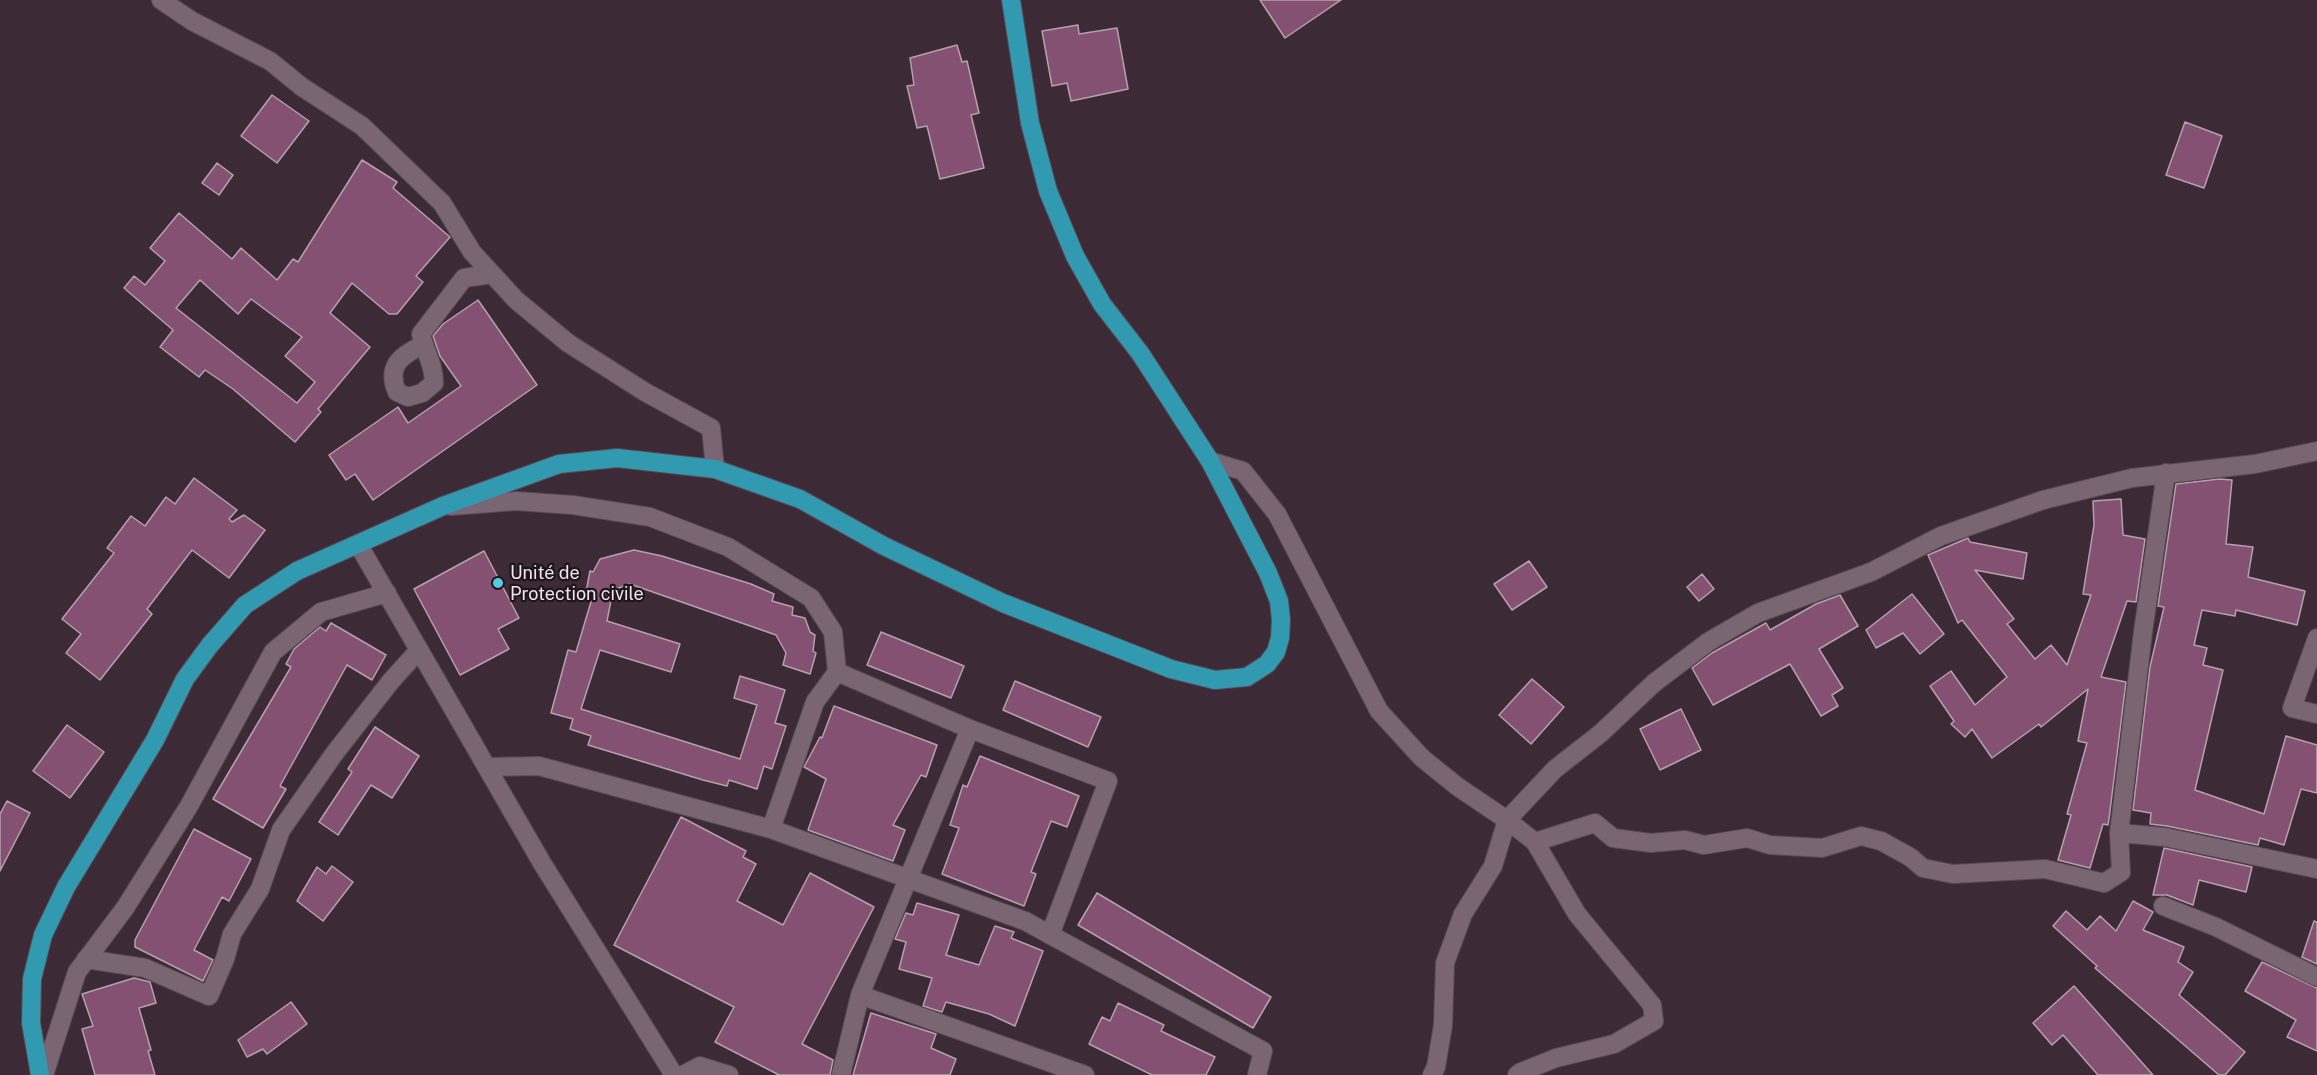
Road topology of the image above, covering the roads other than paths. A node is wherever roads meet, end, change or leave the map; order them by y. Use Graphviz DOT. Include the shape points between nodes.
graph roads {
  1 [pos="161,0"];
  2 [pos="1011,0"];
  3 [pos="492,274"];
  4 [pos="423,345"];
  5 [pos="2317,451"];
  6 [pos="1210,461"];
  7 [pos="715,469"];
  8 [pos="2166,473"];
  9 [pos="443,506"];
  10 [pos="358,544"];
  11 [pos="387,593"];
  12 [pos="2317,638"];
  13 [pos="419,650"];
  14 [pos="837,672"];
  15 [pos="2317,714"];
  16 [pos="970,729"];
  17 [pos="487,767"];
  18 [pos="1507,820"];
  19 [pos="771,829"];
  20 [pos="2119,833"];
  21 [pos="1535,842"];
  22 [pos="2317,868"];
  23 [pos="907,880"];
  24 [pos="2163,906"];
  25 [pos="1050,934"];
  26 [pos="86,959"];
  27 [pos="2317,977"];
  28 [pos="860,994"];
  29 [pos="42,1075"];
  30 [pos="674,1075"];
  31 [pos="683,1075"];
  32 [pos="729,1075"];
  33 [pos="842,1075"];
  34 [pos="1085,1075"];
  35 [pos="1257,1075"];
  36 [pos="1432,1075"];
  37 [pos="1517,1075"];
  1 -- 3 [label="street" via="192,21 270,61 362,126 442,203 472,252"];
  2 -- 6 [label="main road" via="1030,123 1048,191 1075,256 1102,304 1140,353"];
  3 -- 4 [label="street" via="464,278 421,334"];
  3 -- 7 [label="street" via="516,300 568,343 711,428"];
  5 -- 8 [label="street" via="2255,464"];
  6 -- 7 [label="main road" via="1279,601 1280,638 1276,652 1267,664 1237,679 1215,680 1171,669 1003,603 884,546 800,499"];
  6 -- 18 [label="street" via="1243,471 1277,514 1379,711 1422,758"];
  7 -- 9 [label="main road" via="617,458 559,464"];
  8 -- 18 [label="street" via="2043,500 1941,536 1870,572 1758,613 1708,642 1654,683 1555,769"];
  8 -- 20 [label="street"];
  9 -- 10 [label="main road"];
  9 -- 14 [label="street" via="516,501 573,505 650,517 728,547 811,598 833,632"];
  10 -- 11 [label="street"];
  10 -- 29 [label="main road" via="297,571 245,605 185,679 155,740 66,887 43,935 32,979 31,1023"];
  11 -- 13 [label="street"];
  11 -- 26 [label="street" via="321,612 273,652 189,806 125,908"];
  12 -- 15 [label="street" via="2292,708"];
  13 -- 17 [label="street"];
  13 -- 26 [label="street" via="334,754 281,830 260,889 231,934 209,996 145,968"];
  14 -- 16 [label="street"];
  14 -- 19 [label="street" via="815,702"];
  16 -- 23 [label="street"];
  16 -- 25 [label="street" via="1108,781"];
  17 -- 19 [label="street" via="539,766"];
  17 -- 30 [label="street"];
  18 -- 21 [label="street"];
  18 -- 36 [label="street" via="1493,866 1463,914 1445,963 1443,1025"];
  19 -- 23 [label="street"];
  20 -- 21 [label="street" via="2121,872 2104,883 2044,869 1953,874 1923,868 1881,841 1862,836 1822,848 1770,845 1747,837 1704,845 1685,840 1651,843 1613,838 1594,823"];
  20 -- 22 [label="street" via="2165,837"];
  21 -- 37 [label="street" via="1577,914 1652,1005 1654,1021 1614,1044 1556,1058"];
  23 -- 25 [label="street" via="1025,921"];
  23 -- 28 [label="street"];
  24 -- 27 [label="street" via="2216,927"];
  25 -- 35 [label="street" via="1263,1051"];
  26 -- 29 [label="street" via="77,972"];
  28 -- 33 [label="street"];
  28 -- 34 [label="street"];
  31 -- 32 [label="street" via="700,1066"];
}
